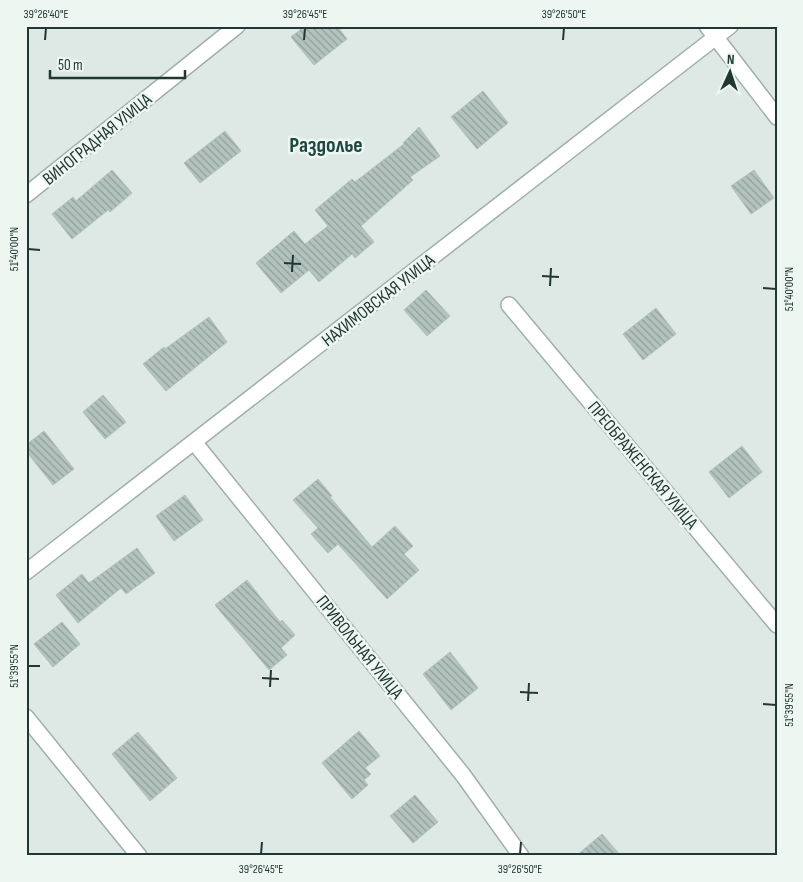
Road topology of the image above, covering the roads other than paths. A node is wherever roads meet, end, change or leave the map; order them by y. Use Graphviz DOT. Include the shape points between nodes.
graph roads {
  1 [pos="237,26"];
  2 [pos="730,26"];
  3 [pos="711,32"];
  4 [pos="777,117"];
  5 [pos="26,195"];
  6 [pos="509,305"];
  7 [pos="194,442"];
  8 [pos="26,572"];
  9 [pos="777,625"];
  10 [pos="26,717"];
  11 [pos="138,856"];
  12 [pos="521,856"];
  1 -- 5 [label="street, ВИНОГРАДНАЯ УЛИЦА"];
  2 -- 3 [label="street, НАХИМОВСКАЯ УЛИЦА"];
  3 -- 4 [label="street"];
  3 -- 7 [label="street, НАХИМОВСКАЯ УЛИЦА"];
  6 -- 9 [label="street, ПРЕОБРАЖЕНСКАЯ УЛИЦА"];
  7 -- 8 [label="street, НАХИМОВСКАЯ УЛИЦА"];
  7 -- 12 [label="street, ПРИВОЛЬНАЯ УЛИЦА" via="463,775"];
  10 -- 11 [label="street"];
}
